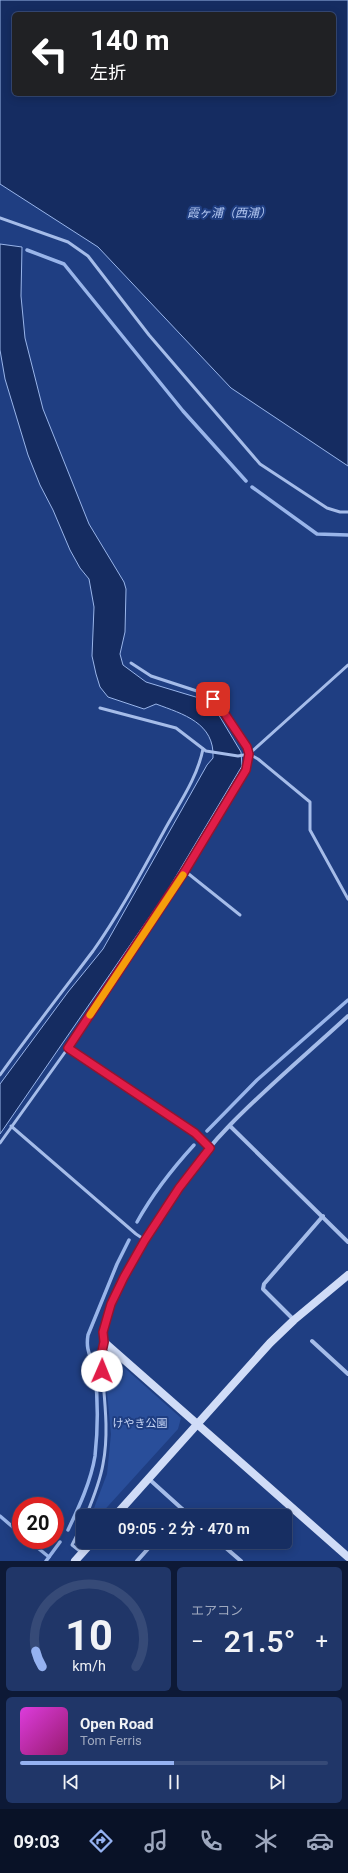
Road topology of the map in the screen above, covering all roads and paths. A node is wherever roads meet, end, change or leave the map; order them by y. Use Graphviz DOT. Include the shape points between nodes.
graph roads {
  1 [pos="0,218"];
  2 [pos="348,512"];
  3 [pos="131,663"];
  4 [pos="348,665"];
  5 [pos="100,708"];
  6 [pos="203,749"];
  7 [pos="249,754"];
  8 [pos="185,871"];
  9 [pos="348,899"];
  10 [pos="240,915"];
  11 [pos="348,1016"];
  12 [pos="68,1048"];
  13 [pos="0,1074"];
  14 [pos="11,1126"];
  15 [pos="230,1126"];
  16 [pos="0,1143"];
  17 [pos="210,1148"];
  18 [pos="323,1216"];
  19 [pos="145,1240"];
  20 [pos="348,1242"];
  21 [pos="348,1275"];
  22 [pos="294,1320"];
  23 [pos="312,1340"];
  24 [pos="104,1342"];
  25 [pos="348,1374"];
  26 [pos="198,1424"];
  27 [pos="148,1478"];
  28 [pos="89,1509"];
  29 [pos="121,1509"];
  30 [pos="182,1509"];
  31 [pos="76,1537"];
  32 [pos="76,1548"];
  33 [pos="77,1549"];
  34 [pos="86,1549"];
  35 [pos="148,1549"];
  36 [pos="227,1549"];
  37 [pos="82,1553"];
  38 [pos="348,1557"];
  39 [pos="75,1561"];
  40 [pos="137,1561"];
  41 [pos="241,1561"];
  1 -- 2 [label="lane" via="68,242 88,256 149,335 260,464 327,508"];
  3 -- 7 [label="lane" via="151,676 206,694 219,705 240,734"];
  4 -- 7 [label="lane"];
  5 -- 6 [label="lane" via="176,728"];
  6 -- 7 [label="lane" via="238,756"];
  6 -- 13 [label="lane" via="189,786 131,891 93,950"];
  7 -- 8 [label="lane" via="246,770"];
  7 -- 9 [label="lane" via="310,802 310,830"];
  8 -- 10 [label="lane"];
  8 -- 12 [label="lane"];
  11 -- 15 [label="street"];
  12 -- 14 [label="lane"];
  12 -- 17 [label="lane" via="195,1133"];
  14 -- 16 [label="lane"];
  14 -- 19 [label="lane"];
  15 -- 17 [label="street"];
  15 -- 18 [label="street"];
  17 -- 19 [label="street" via="187,1176"];
  18 -- 20 [label="street"];
  18 -- 22 [label="street" via="264,1284 263,1289"];
  19 -- 24 [label="street" via="111,1304 103,1332"];
  21 -- 22 [label="street"];
  22 -- 26 [label="street" via="270,1343"];
  23 -- 25 [label="street"];
  24 -- 26 [label="street"];
  24 -- 28 [label="lane" via="101,1356 106,1433 104,1462"];
  26 -- 27 [label="street"];
  26 -- 38 [label="street"];
  27 -- 29 [label="street"];
  27 -- 30 [label="street"];
  31 -- 32 [label="lane" via="72,1545"];
  33 -- 37 [label="lane"];
  34 -- 37 [label="street"];
  35 -- 40 [label="street"];
  36 -- 41 [label="street"];
  37 -- 39 [label="street"];
}
